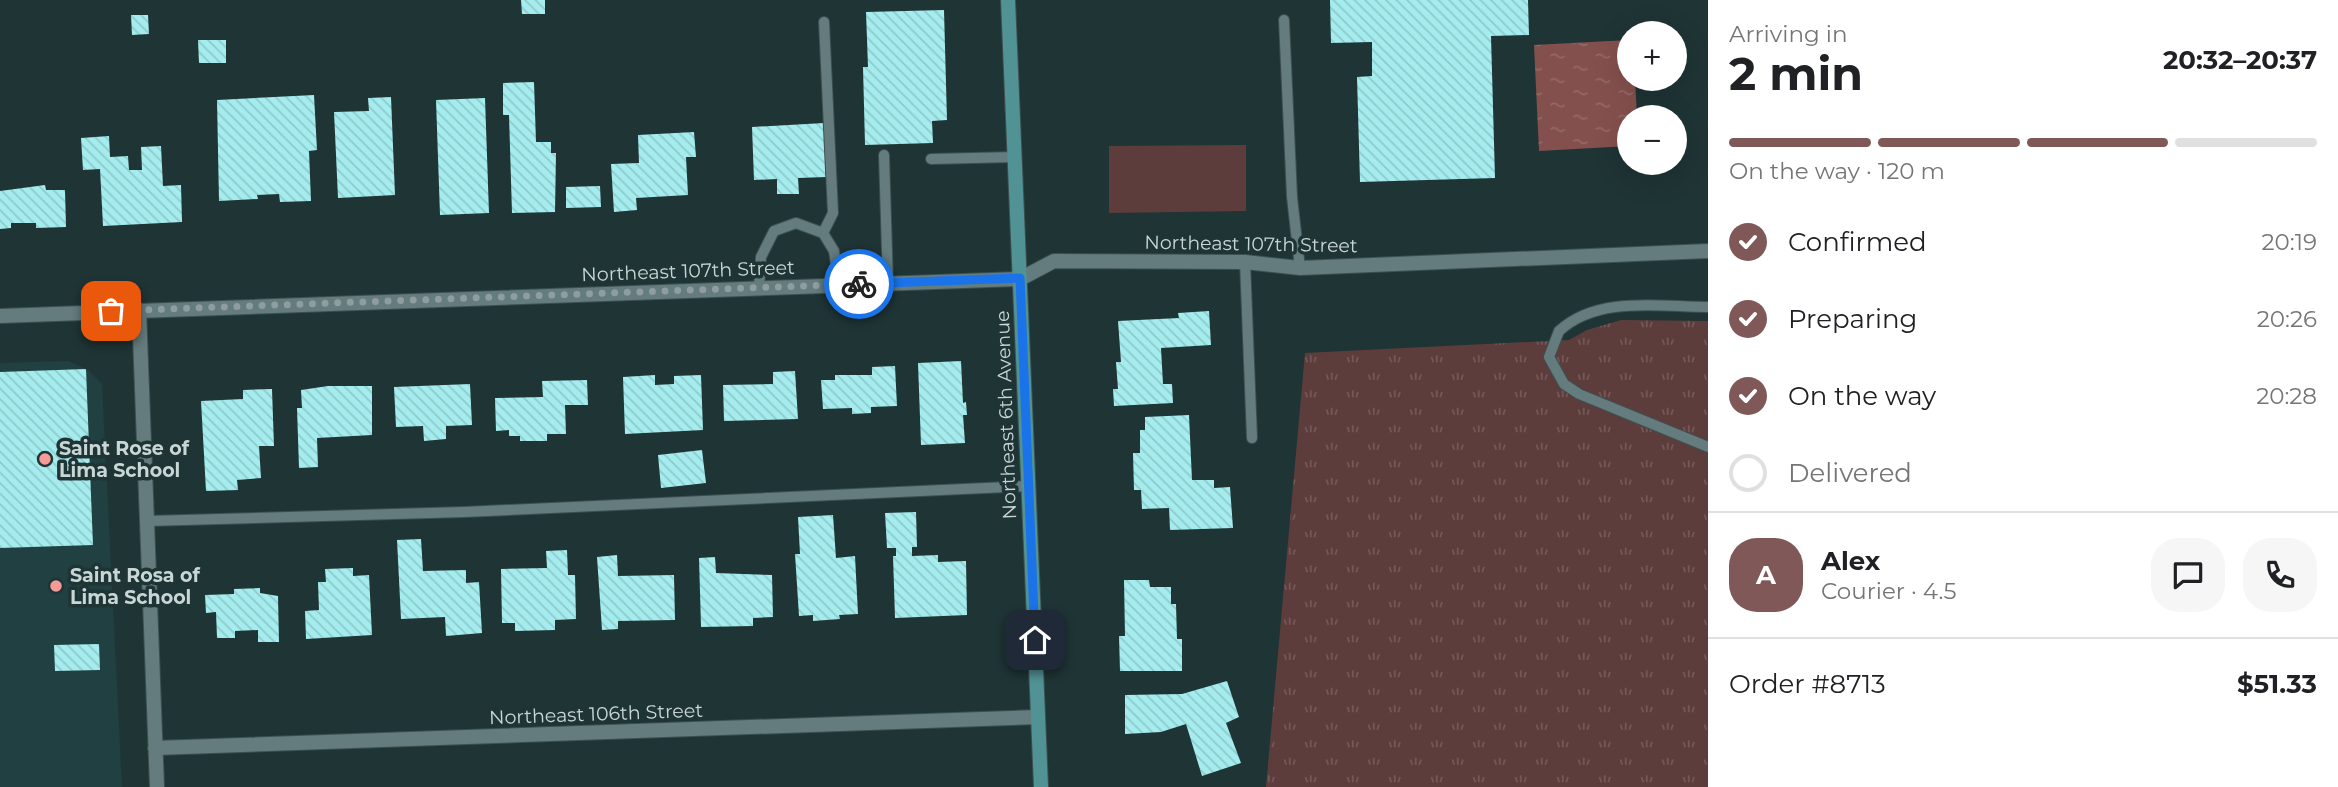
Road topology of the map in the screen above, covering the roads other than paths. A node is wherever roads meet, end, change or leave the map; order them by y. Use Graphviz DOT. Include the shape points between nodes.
graph roads {
  1 [pos="1008,0"];
  2 [pos="1284,20"];
  3 [pos="824,22"];
  4 [pos="884,155"];
  5 [pos="1015,157"];
  6 [pos="931,159"];
  7 [pos="824,233"];
  8 [pos="1708,251"];
  9 [pos="1245,262"];
  10 [pos="1300,268"];
  11 [pos="1020,278"];
  12 [pos="888,283"];
  13 [pos="839,285"];
  14 [pos="759,288"];
  15 [pos="1708,307"];
  16 [pos="139,310"];
  17 [pos="0,316"];
  18 [pos="1252,438"];
  19 [pos="1708,447"];
  20 [pos="1028,486"];
  21 [pos="147,521"];
  22 [pos="1038,717"];
  23 [pos="155,748"];
  24 [pos="158,787"];
  25 [pos="1041,787"];
  1 -- 5 [label="main road, Northeast 6th Avenue"];
  2 -- 10 [label="lane"];
  3 -- 7 [label="lane" via="832,213"];
  4 -- 12 [label="lane"];
  5 -- 6 [label="lane"];
  5 -- 11 [label="main road, Northeast 6th Avenue"];
  7 -- 13 [label="lane" via="834,251"];
  7 -- 14 [label="lane" via="796,223 774,231 761,257"];
  8 -- 10 [label="street, Northeast 107th Street"];
  9 -- 10 [label="street, Northeast 107th Street"];
  9 -- 11 [label="street, Northeast 107th Street" via="1054,261"];
  9 -- 18 [label="lane"];
  11 -- 12 [label="street, Northeast 107th Street"];
  11 -- 20 [label="main road, Northeast 6th Avenue"];
  12 -- 13 [label="street, Northeast 107th Street"];
  13 -- 14 [label="street, Northeast 107th Street"];
  14 -- 16 [label="street, Northeast 107th Street"];
  15 -- 19 [label="lane" via="1599,310 1559,331 1549,357 1564,384 1579,394"];
  16 -- 17 [label="street, Northeast 107th Street"];
  16 -- 21 [label="street"];
  20 -- 21 [label="lane" via="464,512"];
  20 -- 22 [label="main road, Northeast 6th Avenue"];
  21 -- 23 [label="street"];
  22 -- 23 [label="street, Northeast 106th Street"];
  22 -- 25 [label="main road, Northeast 6th Avenue"];
  23 -- 24 [label="street"];
}
